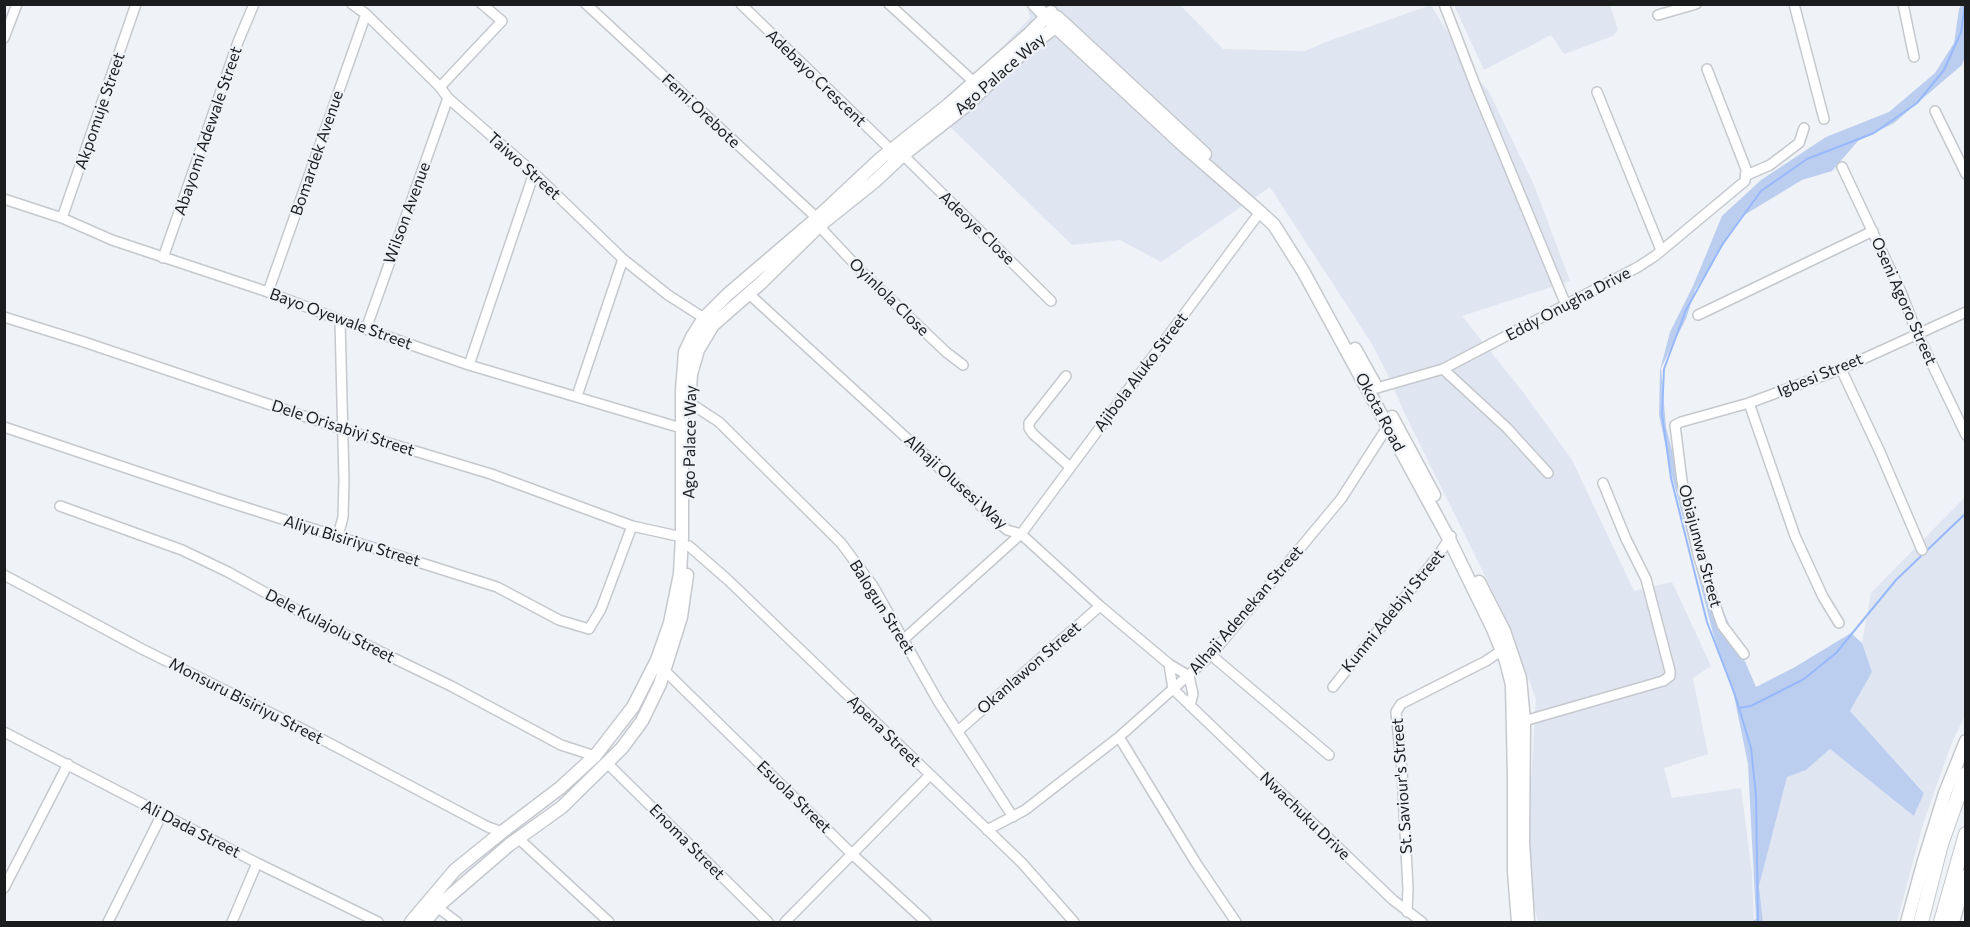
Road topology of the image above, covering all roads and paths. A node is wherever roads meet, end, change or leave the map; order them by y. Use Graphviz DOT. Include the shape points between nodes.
graph roads {
  1 [pos="16,4"];
  2 [pos="136,4"];
  3 [pos="254,4"];
  4 [pos="352,4"];
  5 [pos="482,4"];
  6 [pos="586,4"];
  7 [pos="741,4"];
  8 [pos="890,4"];
  9 [pos="1034,4"];
  10 [pos="1444,4"];
  11 [pos="1696,4"];
  12 [pos="1794,4"];
  13 [pos="1903,4"];
  14 [pos="1047,11"];
  15 [pos="366,14"];
  16 [pos="1658,15"];
  17 [pos="1059,24"];
  18 [pos="4,38"];
  19 [pos="1914,57"];
  20 [pos="1707,69"];
  21 [pos="974,82"];
  22 [pos="440,87"];
  23 [pos="1597,92"];
  24 [pos="448,98"];
  25 [pos="1935,111"];
  26 [pos="1824,118"];
  27 [pos="1804,128"];
  28 [pos="896,151"];
  29 [pos="1842,167"];
  30 [pos="534,173"];
  31 [pos="1965,174"];
  32 [pos="1747,176"];
  33 [pos="4,199"];
  34 [pos="1260,212"];
  35 [pos="62,218"];
  36 [pos="818,222"];
  37 [pos="1873,231"];
  38 [pos="1661,250"];
  39 [pos="163,258"];
  40 [pos="623,259"];
  41 [pos="268,292"];
  42 [pos="748,293"];
  43 [pos="1051,301"];
  44 [pos="1566,305"];
  45 [pos="1965,312"];
  46 [pos="1698,315"];
  47 [pos="4,317"];
  48 [pos="704,318"];
  49 [pos="340,320"];
  50 [pos="366,329"];
  51 [pos="1917,333"];
  52 [pos="469,365"];
  53 [pos="963,365"];
  54 [pos="1443,369"];
  55 [pos="1841,369"];
  56 [pos="1066,376"];
  57 [pos="1377,388"];
  58 [pos="577,396"];
  59 [pos="690,403"];
  60 [pos="1749,403"];
  61 [pos="1388,426"];
  62 [pos="4,427"];
  63 [pos="681,428"];
  64 [pos="342,429"];
  65 [pos="1674,429"];
  66 [pos="1965,435"];
  67 [pos="1071,466"];
  68 [pos="1548,473"];
  69 [pos="1603,483"];
  70 [pos="60,506"];
  71 [pos="632,526"];
  72 [pos="1021,534"];
  73 [pos="338,536"];
  74 [pos="1451,537"];
  75 [pos="686,542"];
  76 [pos="1922,550"];
  77 [pos="4,575"];
  78 [pos="1100,606"];
  79 [pos="1839,623"];
  80 [pos="904,639"];
  81 [pos="1502,650"];
  82 [pos="1744,654"];
  83 [pos="1211,655"];
  84 [pos="1169,664"];
  85 [pos="664,670"];
  86 [pos="1190,676"];
  87 [pos="1333,687"];
  88 [pos="1173,689"];
  89 [pos="1190,706"];
  90 [pos="1524,721"];
  91 [pos="958,731"];
  92 [pos="4,732"];
  93 [pos="1119,737"];
  94 [pos="1965,741"];
  95 [pos="1329,755"];
  96 [pos="601,759"];
  97 [pos="68,765"];
  98 [pos="1965,774"];
  99 [pos="930,775"];
  100 [pos="1519,778"];
  101 [pos="162,814"];
  102 [pos="1013,817"];
  103 [pos="987,830"];
  104 [pos="502,832"];
  105 [pos="1965,834"];
  106 [pos="519,839"];
  107 [pos="852,854"];
  108 [pos="467,860"];
  109 [pos="257,863"];
  110 [pos="455,870"];
  111 [pos="473,876"];
  112 [pos="1965,876"];
  113 [pos="462,885"];
  114 [pos="4,888"];
  115 [pos="437,907"];
  116 [pos="1407,912"];
  117 [pos="108,922"];
  118 [pos="232,922"];
  119 [pos="378,922"];
  120 [pos="411,922"];
  121 [pos="425,922"];
  122 [pos="458,922"];
  123 [pos="609,922"];
  124 [pos="768,922"];
  125 [pos="785,922"];
  126 [pos="926,922"];
  127 [pos="1074,922"];
  128 [pos="1236,922"];
  129 [pos="1422,922"];
  130 [pos="1518,922"];
  131 [pos="1528,922"];
  132 [pos="1907,922"];
  133 [pos="1921,922"];
  134 [pos="1941,922"];
  135 [pos="1953,922"];
  1 -- 18 [label="street"];
  2 -- 35 [label="street, Akpomuje Street"];
  3 -- 39 [label="street, Abayomi Adewale Street"];
  4 -- 15 [label="street, Taiwo Street"];
  5 -- 22 [label="street" via="502,21"];
  6 -- 36 [label="street, Femi Orebote"];
  7 -- 28 [label="street, Adebayo Crescent"];
  8 -- 21 [label="street"];
  9 -- 14 [label="main road, Okota Road"];
  10 -- 44 [label="street"];
  11 -- 16 [label="street"];
  12 -- 26 [label="street"];
  13 -- 19 [label="street"];
  14 -- 17 [label="main road, Okota Road"];
  14 -- 21 [label="main road, Ago Palace Way" via="1029,34"];
  15 -- 22 [label="street, Taiwo Street"];
  15 -- 41 [label="street, Bomardek Avenue"];
  17 -- 28 [label="main road, Ago Palace Way" via="968,104"];
  17 -- 34 [label="main road, Okota Road" via="1184,146"];
  17 -- 57 [label="main road, Okota Road" via="1272,217 1304,261"];
  20 -- 32 [label="street"];
  21 -- 28 [label="main road, Ago Palace Way"];
  22 -- 24 [label="street, Taiwo Street"];
  23 -- 38 [label="street"];
  24 -- 30 [label="street, Taiwo Street"];
  24 -- 50 [label="street, Wilson Avenue"];
  25 -- 31 [label="street"];
  27 -- 32 [label="street" via="1799,143 1770,165"];
  28 -- 36 [label="main road, Ago Palace Way"];
  28 -- 43 [label="street, Adeoye Close"];
  29 -- 37 [label="street, Oseni Agoro Street"];
  30 -- 40 [label="street, Taiwo Street"];
  30 -- 52 [label="street"];
  32 -- 38 [label="street, Eddy Onugha Drive" via="1746,181"];
  33 -- 35 [label="street, Bayo Oyewale Street"];
  34 -- 61 [label="main road, Okota Road" via="1293,253"];
  34 -- 67 [label="street, Ajibola Aluko Street"];
  35 -- 39 [label="street, Bayo Oyewale Street"];
  36 -- 42 [label="main road, Ago Palace Way"];
  36 -- 48 [label="main road, Ago Palace Way"];
  36 -- 53 [label="street, Oyinlola Close" via="862,272"];
  37 -- 46 [label="street"];
  37 -- 51 [label="street, Oseni Agoro Street"];
  38 -- 44 [label="street, Eddy Onugha Drive" via="1638,267"];
  39 -- 41 [label="street, Bayo Oyewale Street"];
  40 -- 48 [label="street, Taiwo Street"];
  40 -- 58 [label="street"];
  41 -- 49 [label="street, Bayo Oyewale Street"];
  42 -- 59 [label="main road, Ago Palace Way" via="713,325 701,344 691,374"];
  42 -- 72 [label="street, Alhaji Olusesi Way" via="1007,530"];
  44 -- 54 [label="street, Eddy Onugha Drive"];
  45 -- 51 [label="street, Igbesi Street"];
  47 -- 64 [label="street, Dele Orisabiyi Street"];
  48 -- 63 [label="main road, Ago Palace Way" via="685,352"];
  49 -- 50 [label="street, Bayo Oyewale Street"];
  49 -- 64 [label="street"];
  50 -- 52 [label="street, Bayo Oyewale Street"];
  51 -- 55 [label="street, Igbesi Street"];
  51 -- 66 [label="street, Oseni Agoro Street"];
  52 -- 58 [label="street, Bayo Oyewale Street"];
  54 -- 57 [label="street, Eddy Onugha Drive"];
  54 -- 68 [label="street" via="1507,428"];
  55 -- 60 [label="street, Igbesi Street"];
  55 -- 76 [label="street"];
  56 -- 67 [label="street" via="1029,428"];
  57 -- 74 [label="main road, Okota Road"];
  58 -- 63 [label="street, Bayo Oyewale Street"];
  59 -- 75 [label="main road, Ago Palace Way"];
  59 -- 80 [label="street, Balogun Street" via="719,422 841,543 873,586"];
  60 -- 65 [label="street, Igbesi Street" via="1681,422"];
  60 -- 79 [label="street" via="1794,536"];
  61 -- 74 [label="main road, Okota Road"];
  61 -- 83 [label="street, Alhaji Adenekan Street" via="1341,499"];
  62 -- 73 [label="street, Aliyu Bisiriyu Street"];
  63 -- 75 [label="main road, Ago Palace Way"];
  64 -- 71 [label="street, Dele Orisabiyi Street" via="491,474"];
  64 -- 73 [label="street" via="343,517"];
  65 -- 82 [label="street, Obiajunwa Street" via="1700,558 1722,625"];
  67 -- 72 [label="street, Ajibola Aluko Street"];
  69 -- 90 [label="street" via="1646,579 1670,676"];
  70 -- 96 [label="street, Dele Kulajolu Street" via="182,550 561,745"];
  71 -- 73 [label="street, Aliyu Bisiriyu Street" via="601,609 589,629 537,610 497,587"];
  71 -- 75 [label="street, Dele Orisabiyi Street"];
  72 -- 78 [label="street, Alhaji Olusesi Way"];
  72 -- 80 [label="street, Ajibola Aluko Street"];
  74 -- 81 [label="main road, Okota Road"];
  74 -- 87 [label="street, Kunmi Adebiyi Street"];
  74 -- 90 [label="main road, Okota Road" via="1494,609 1510,646 1520,678"];
  75 -- 85 [label="main road, Ago Palace Way" via="686,592"];
  75 -- 96 [label="main road, Ago Palace Way" via="676,597 657,660"];
  75 -- 99 [label="street, Apena Street"];
  77 -- 104 [label="street, Monsuru Bisiriyu Street"];
  78 -- 84 [label="street, Alhaji Olusesi Way"];
  78 -- 91 [label="street, Okanlawon Street"];
  80 -- 91 [label="street, Balogun Street"];
  81 -- 100 [label="main road, Okota Road" via="1512,685"];
  81 -- 116 [label="street, St. Saviour's Street" via="1401,705 1396,712"];
  83 -- 86 [label="street, Alhaji Adenekan Street"];
  83 -- 95 [label="street"];
  84 -- 86 [label="street, Alhaji Olusesi Way"];
  84 -- 88 [label="street"];
  85 -- 96 [label="main road, Ago Palace Way" via="642,721 622,748"];
  85 -- 107 [label="street, Esuola Street"];
  86 -- 88 [label="street, Alhaji Adenekan Street"];
  86 -- 89 [label="street"];
  88 -- 89 [label="street, Nwachuku Drive"];
  88 -- 93 [label="street, Alhaji Adenekan Street"];
  89 -- 116 [label="street, Nwachuku Drive"];
  90 -- 100 [label="main road, Okota Road"];
  91 -- 102 [label="street, Balogun Street"];
  92 -- 97 [label="street, Ali Dada Street"];
  93 -- 102 [label="street, Alhaji Adenekan Street"];
  93 -- 128 [label="street"];
  94 -- 132 [label="main road" via="1945,793"];
  96 -- 104 [label="main road, Ago Palace Way"];
  96 -- 106 [label="main road, Ago Palace Way" via="562,807"];
  96 -- 124 [label="street, Enoma Street"];
  97 -- 101 [label="street, Ali Dada Street"];
  97 -- 114 [label="street"];
  98 -- 133 [label="highway" via="1941,844"];
  99 -- 103 [label="street, Apena Street"];
  99 -- 107 [label="street"];
  100 -- 130 [label="main road, Okota Road" via="1514,872"];
  100 -- 131 [label="main road, Okota Road"];
  101 -- 109 [label="street, Ali Dada Street"];
  101 -- 117 [label="street"];
  102 -- 103 [label="street, Alhaji Adenekan Street"];
  103 -- 127 [label="street, Apena Street"];
  104 -- 108 [label="main road, Ago Palace Way"];
  105 -- 134 [label="highway"];
  106 -- 111 [label="main road, Ago Palace Way"];
  106 -- 123 [label="street"];
  107 -- 125 [label="street"];
  107 -- 126 [label="street, Esuola Street"];
  108 -- 110 [label="main road, Ago Palace Way"];
  108 -- 111 [label="main road"];
  109 -- 118 [label="street"];
  109 -- 119 [label="street, Ali Dada Street"];
  110 -- 113 [label="main road"];
  110 -- 120 [label="main road, Ago Palace Way"];
  111 -- 113 [label="main road, Ago Palace Way"];
  112 -- 135 [label="main road"];
  113 -- 115 [label="main road, Ago Palace Way"];
  115 -- 121 [label="main road, Ago Palace Way"];
  115 -- 122 [label="street"];
  116 -- 129 [label="street, Nwachuku Drive"];
}
